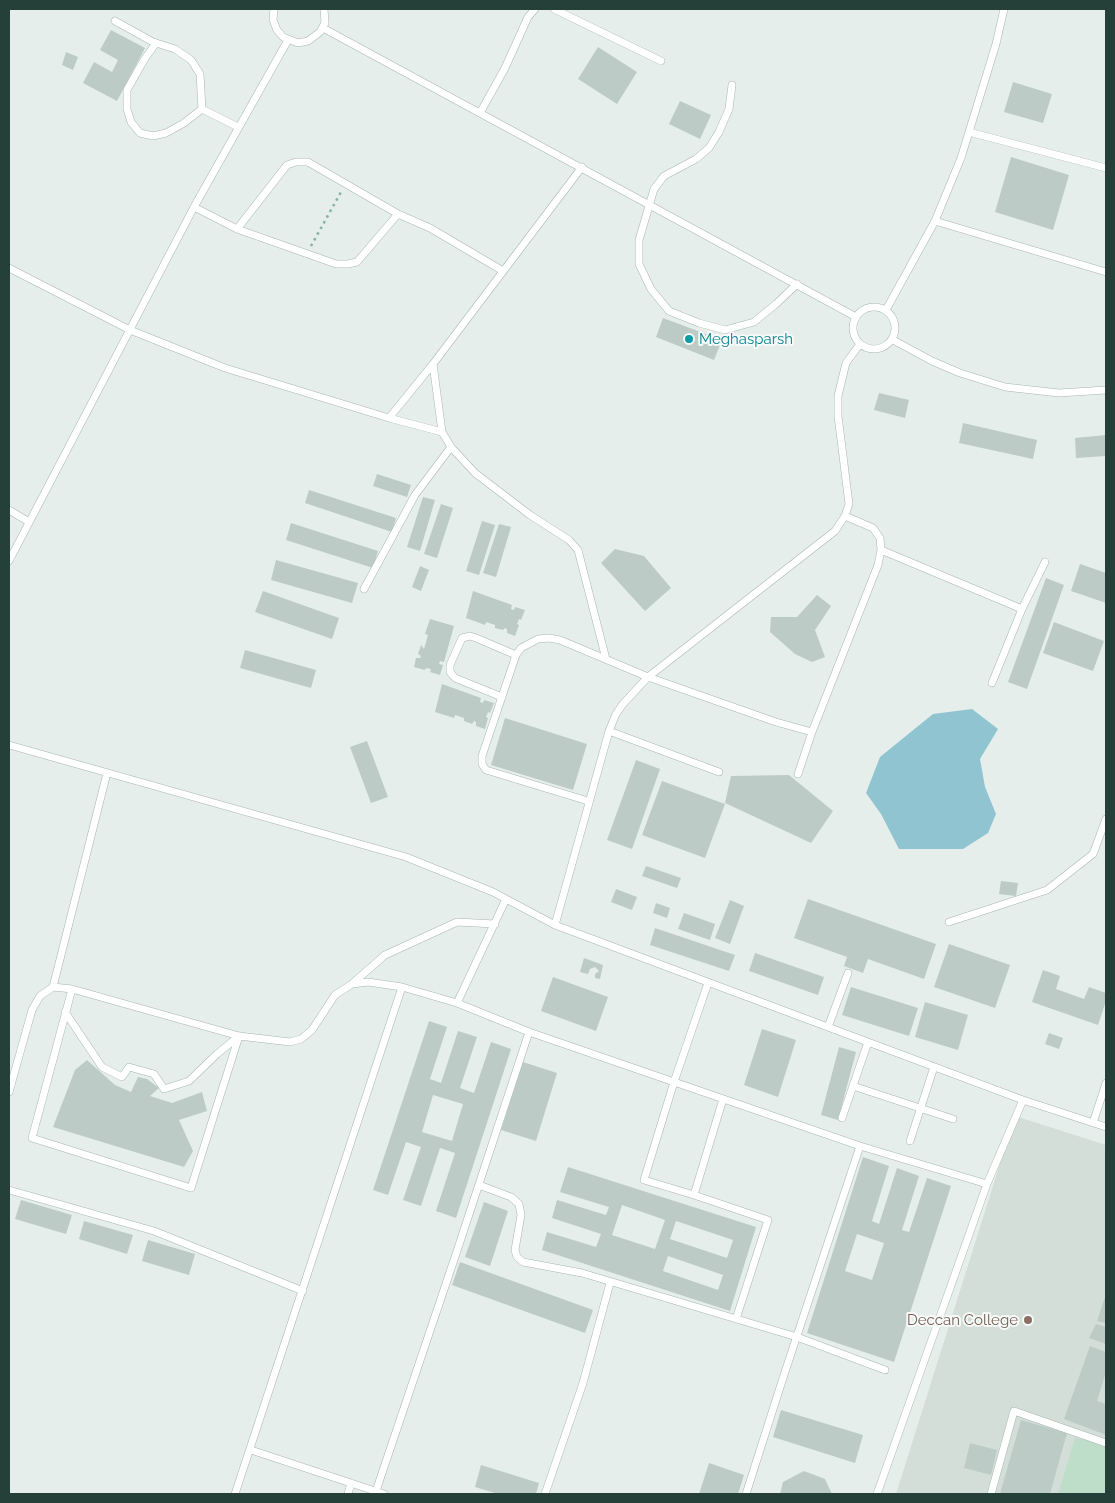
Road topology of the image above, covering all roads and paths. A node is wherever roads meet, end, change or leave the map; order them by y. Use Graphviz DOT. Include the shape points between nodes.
graph roads {
  1 [pos="274,9"];
  2 [pos="324,9"];
  3 [pos="535,9"];
  4 [pos="554,9"];
  5 [pos="1004,9"];
  6 [pos="115,21"];
  7 [pos="323,28"];
  8 [pos="288,40"];
  9 [pos="156,43"];
  10 [pos="661,61"];
  11 [pos="732,85"];
  12 [pos="202,109"];
  13 [pos="480,113"];
  14 [pos="238,127"];
  15 [pos="969,132"];
  16 [pos="582,167"];
  17 [pos="1106,168"];
  18 [pos="345,184"];
  19 [pos="650,205"];
  20 [pos="194,207"];
  21 [pos="398,214"];
  22 [pos="935,221"];
  23 [pos="237,229"];
  24 [pos="307,253"];
  25 [pos="9,268"];
  26 [pos="504,270"];
  27 [pos="1106,272"];
  28 [pos="796,284"];
  29 [pos="886,310"];
  30 [pos="856,317"];
  31 [pos="130,330"];
  32 [pos="893,340"];
  33 [pos="860,344"];
  34 [pos="433,364"];
  35 [pos="1106,390"];
  36 [pos="389,418"];
  37 [pos="442,432"];
  38 [pos="451,447"];
  39 [pos="9,510"];
  40 [pos="845,516"];
  41 [pos="29,522"];
  42 [pos="881,550"];
  43 [pos="9,561"];
  44 [pos="1045,562"];
  45 [pos="364,589"];
  46 [pos="1022,609"];
  47 [pos="516,655"];
  48 [pos="606,659"];
  49 [pos="648,677"];
  50 [pos="992,683"];
  51 [pos="502,697"];
  52 [pos="608,731"];
  53 [pos="812,732"];
  54 [pos="9,745"];
  55 [pos="719,772"];
  56 [pos="107,773"];
  57 [pos="798,774"];
  58 [pos="588,801"];
  59 [pos="1106,819"];
  60 [pos="506,899"];
  61 [pos="949,922"];
  62 [pos="494,924"];
  63 [pos="555,925"];
  64 [pos="848,973"];
  65 [pos="708,983"];
  66 [pos="352,984"];
  67 [pos="53,987"];
  68 [pos="402,987"];
  69 [pos="72,989"];
  70 [pos="457,1003"];
  71 [pos="65,1012"];
  72 [pos="828,1027"];
  73 [pos="529,1032"];
  74 [pos="239,1036"];
  75 [pos="868,1042"];
  76 [pos="934,1067"];
  77 [pos="674,1082"];
  78 [pos="1106,1084"];
  79 [pos="853,1086"];
  80 [pos="9,1092"];
  81 [pos="723,1099"];
  82 [pos="1023,1100"];
  83 [pos="920,1108"];
  84 [pos="842,1118"];
  85 [pos="953,1119"];
  86 [pos="1094,1123"];
  87 [pos="1106,1127"];
  88 [pos="910,1141"];
  89 [pos="860,1146"];
  90 [pos="987,1184"];
  91 [pos="479,1185"];
  92 [pos="9,1190"];
  93 [pos="694,1195"];
  94 [pos="610,1283"];
  95 [pos="302,1290"];
  96 [pos="736,1319"];
  97 [pos="797,1337"];
  98 [pos="884,1370"];
  99 [pos="1106,1443"];
  100 [pos="251,1450"];
  101 [pos="351,1483"];
  102 [pos="380,1493"];
  103 [pos="235,1494"];
  104 [pos="348,1494"];
  105 [pos="545,1494"];
  106 [pos="746,1494"];
  107 [pos="877,1494"];
  108 [pos="991,1494"];
  1 -- 8 [label="lane" via="274,25"];
  2 -- 7 [label="lane"];
  3 -- 13 [label="lane"];
  4 -- 10 [label="lane"];
  5 -- 15 [label="lane"];
  6 -- 9 [label="lane"];
  7 -- 8 [label="lane" via="308,41"];
  7 -- 13 [label="lane"];
  8 -- 14 [label="lane"];
  9 -- 12 [label="lane" via="175,49 191,60 200,74"];
  9 -- 12 [label="lane" via="128,90 127,109 131,122 140,133 153,136 172,129"];
  11 -- 19 [label="lane" via="729,108 709,148 664,176 654,189"];
  12 -- 14 [label="lane"];
  13 -- 16 [label="lane"];
  14 -- 20 [label="lane"];
  15 -- 17 [label="lane"];
  15 -- 22 [label="lane"];
  16 -- 19 [label="lane"];
  16 -- 26 [label="lane"];
  18 -- 21 [label="lane"];
  18 -- 23 [label="lane" via="308,162 287,165"];
  18 -- 24 [label="path"];
  19 -- 28 [label="lane"];
  19 -- 28 [label="lane" via="639,240 639,264 651,289 669,312 725,330 754,322"];
  20 -- 23 [label="lane"];
  20 -- 31 [label="lane"];
  21 -- 24 [label="lane" via="357,262 336,264"];
  21 -- 26 [label="lane" via="430,228"];
  22 -- 27 [label="lane"];
  22 -- 29 [label="lane"];
  23 -- 24 [label="lane"];
  25 -- 31 [label="lane"];
  26 -- 34 [label="lane"];
  28 -- 30 [label="lane"];
  29 -- 30 [label="lane" via="869,307"];
  29 -- 32 [label="lane" via="895,323"];
  30 -- 33 [label="lane" via="853,329"];
  31 -- 36 [label="lane" via="225,368"];
  31 -- 41 [label="lane"];
  32 -- 33 [label="lane" via="879,349"];
  32 -- 35 [label="lane" via="960,374 1005,386 1059,393"];
  33 -- 40 [label="lane" via="846,362 838,396 849,504"];
  34 -- 36 [label="lane"];
  34 -- 37 [label="lane"];
  36 -- 37 [label="lane"];
  37 -- 38 [label="lane"];
  38 -- 45 [label="lane" via="416,494"];
  38 -- 48 [label="lane" via="474,473 569,540 578,550"];
  39 -- 41 [label="lane"];
  40 -- 42 [label="lane" via="873,528 880,538"];
  40 -- 49 [label="lane" via="834,531"];
  41 -- 43 [label="lane"];
  42 -- 46 [label="lane"];
  42 -- 53 [label="lane" via="878,565"];
  44 -- 46 [label="lane"];
  46 -- 50 [label="lane"];
  47 -- 48 [label="lane" via="528,644 549,638"];
  47 -- 51 [label="lane"];
  47 -- 51 [label="lane" via="470,636 462,638 450,665 450,672 456,678"];
  48 -- 49 [label="lane"];
  49 -- 52 [label="lane" via="623,704"];
  49 -- 53 [label="lane"];
  51 -- 58 [label="lane" via="482,756 486,770"];
  52 -- 55 [label="lane"];
  52 -- 58 [label="lane"];
  53 -- 57 [label="lane"];
  54 -- 56 [label="lane"];
  56 -- 60 [label="lane" via="406,857"];
  56 -- 67 [label="lane"];
  58 -- 63 [label="lane"];
  59 -- 61 [label="lane" via="1094,854 1047,890"];
  60 -- 62 [label="lane"];
  60 -- 63 [label="lane"];
  62 -- 66 [label="lane" via="457,922 385,955"];
  62 -- 70 [label="lane"];
  63 -- 65 [label="lane"];
  64 -- 72 [label="lane"];
  65 -- 72 [label="lane"];
  65 -- 77 [label="lane"];
  66 -- 68 [label="lane" via="368,982"];
  66 -- 74 [label="lane" via="335,995 312,1030 301,1039 290,1042"];
  67 -- 69 [label="lane"];
  67 -- 80 [label="lane" via="40,996 32,1010"];
  68 -- 70 [label="lane"];
  68 -- 95 [label="lane"];
  69 -- 71 [label="lane"];
  69 -- 74 [label="lane"];
  70 -- 73 [label="lane"];
  71 -- 74 [label="lane" via="102,1067 122,1077 129,1066 154,1074 164,1089 189,1081"];
  71 -- 74 [label="lane" via="32,1138 191,1188"];
  72 -- 75 [label="lane"];
  73 -- 77 [label="lane"];
  73 -- 91 [label="lane"];
  75 -- 76 [label="lane"];
  75 -- 79 [label="lane"];
  76 -- 82 [label="lane"];
  76 -- 83 [label="lane"];
  77 -- 81 [label="lane"];
  77 -- 93 [label="lane" via="644,1180"];
  78 -- 86 [label="lane"];
  79 -- 83 [label="lane"];
  79 -- 84 [label="lane"];
  81 -- 89 [label="lane"];
  81 -- 93 [label="lane"];
  82 -- 86 [label="lane"];
  82 -- 90 [label="lane"];
  83 -- 85 [label="lane"];
  83 -- 88 [label="lane"];
  86 -- 87 [label="lane"];
  89 -- 90 [label="lane"];
  89 -- 97 [label="lane"];
  90 -- 107 [label="lane"];
  91 -- 94 [label="lane" via="511,1197 519,1204 522,1215 514,1250 523,1262 582,1273"];
  91 -- 102 [label="lane"];
  92 -- 95 [label="lane" via="154,1232"];
  93 -- 96 [label="lane" via="768,1220"];
  94 -- 96 [label="lane"];
  94 -- 105 [label="lane" via="583,1383"];
  95 -- 100 [label="lane"];
  96 -- 97 [label="lane"];
  97 -- 98 [label="lane"];
  97 -- 106 [label="lane"];
  99 -- 108 [label="lane" via="1014,1411"];
  100 -- 101 [label="lane"];
  100 -- 103 [label="lane"];
  101 -- 102 [label="lane"];
  101 -- 104 [label="lane"];
}
